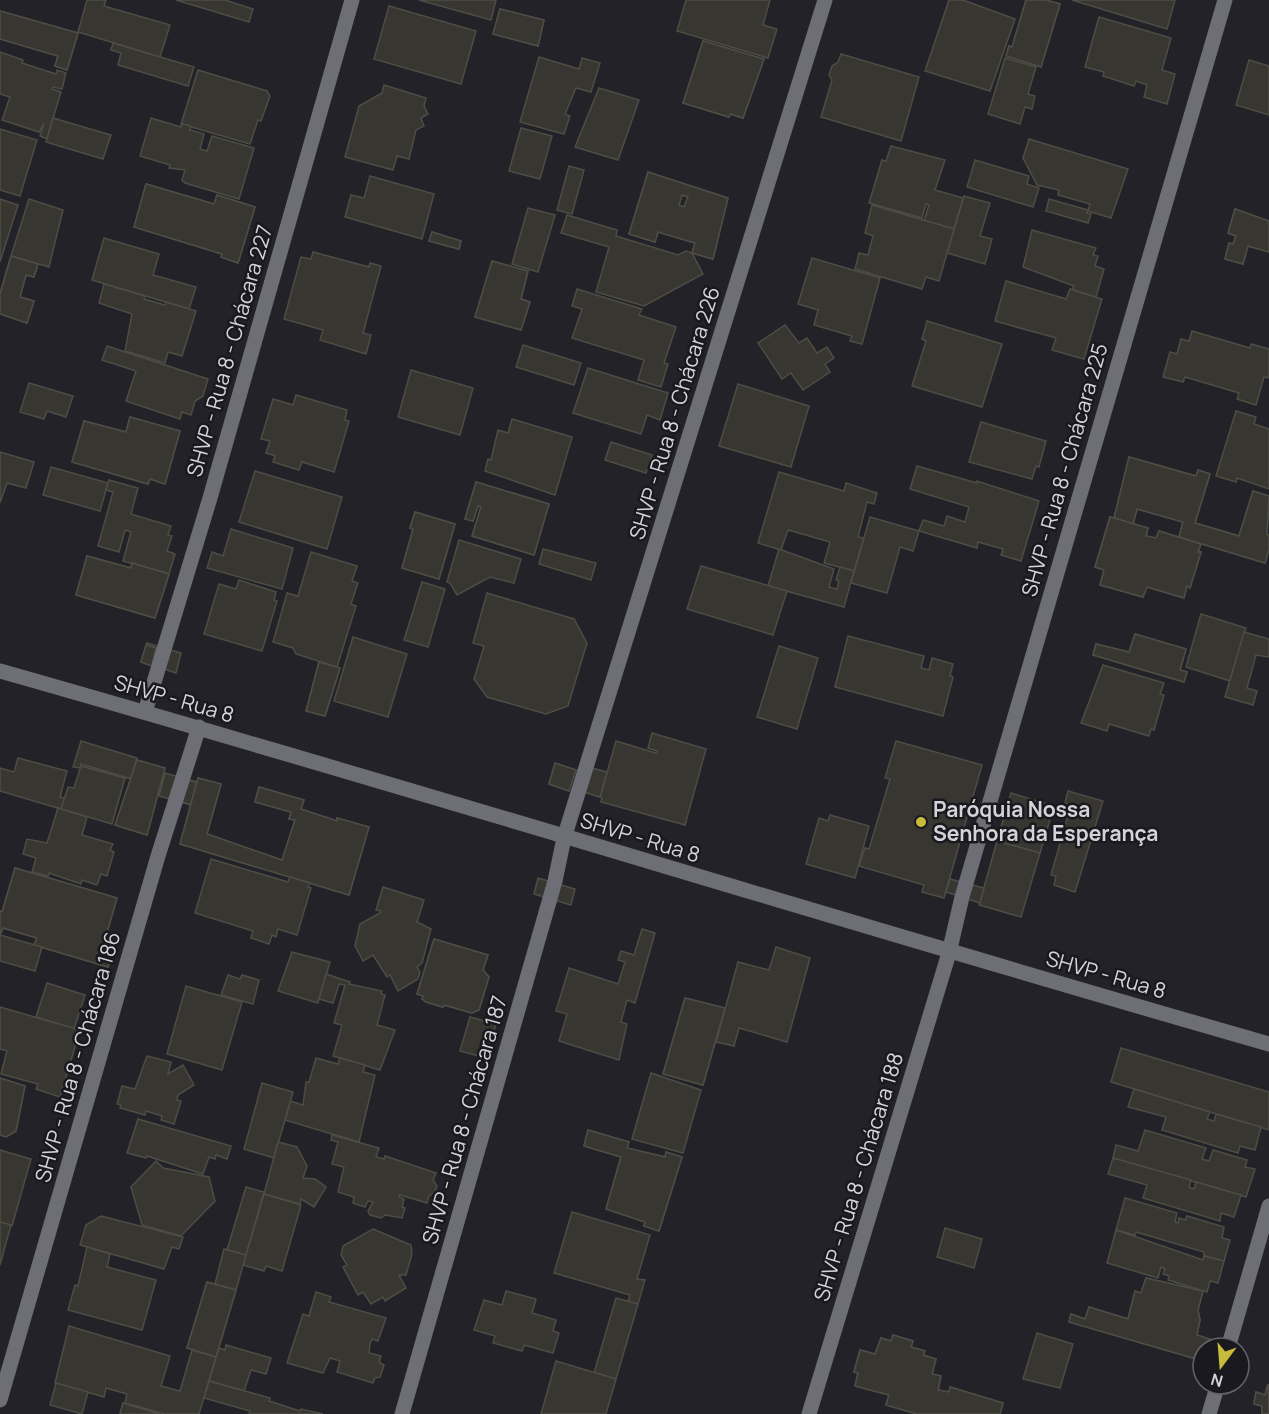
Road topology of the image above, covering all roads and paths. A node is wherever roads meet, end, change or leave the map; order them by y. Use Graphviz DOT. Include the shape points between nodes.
graph roads {
  1 [pos="352,0"];
  2 [pos="825,0"];
  3 [pos="1225,0"];
  4 [pos="0,671"];
  5 [pos="145,712"];
  6 [pos="199,727"];
  7 [pos="564,838"];
  8 [pos="949,953"];
  9 [pos="1269,1044"];
  10 [pos="1269,1206"];
  11 [pos="1231,1336"];
  12 [pos="1214,1396"];
  13 [pos="0,1400"];
  14 [pos="402,1414"];
  15 [pos="809,1414"];
  16 [pos="1209,1414"];
  1 -- 5 [label="street, SHVP - Rua 8 - Chácara 227"];
  2 -- 7 [label="street, SHVP - Rua 8 - Chácara 226"];
  3 -- 8 [label="street, SHVP - Rua 8 - Chácara 225" via="965,886"];
  4 -- 5 [label="street, SHVP - Rua 8"];
  5 -- 6 [label="street, SHVP - Rua 8"];
  6 -- 7 [label="street, SHVP - Rua 8"];
  6 -- 13 [label="street, SHVP - Rua 8 - Chácara 186"];
  7 -- 8 [label="street, SHVP - Rua 8"];
  7 -- 14 [label="street, SHVP - Rua 8 - Chácara 187"];
  8 -- 9 [label="street, SHVP - Rua 8"];
  8 -- 15 [label="street, SHVP - Rua 8 - Chácara 188"];
  10 -- 11 [label="street"];
  12 -- 16 [label="street"];
}
